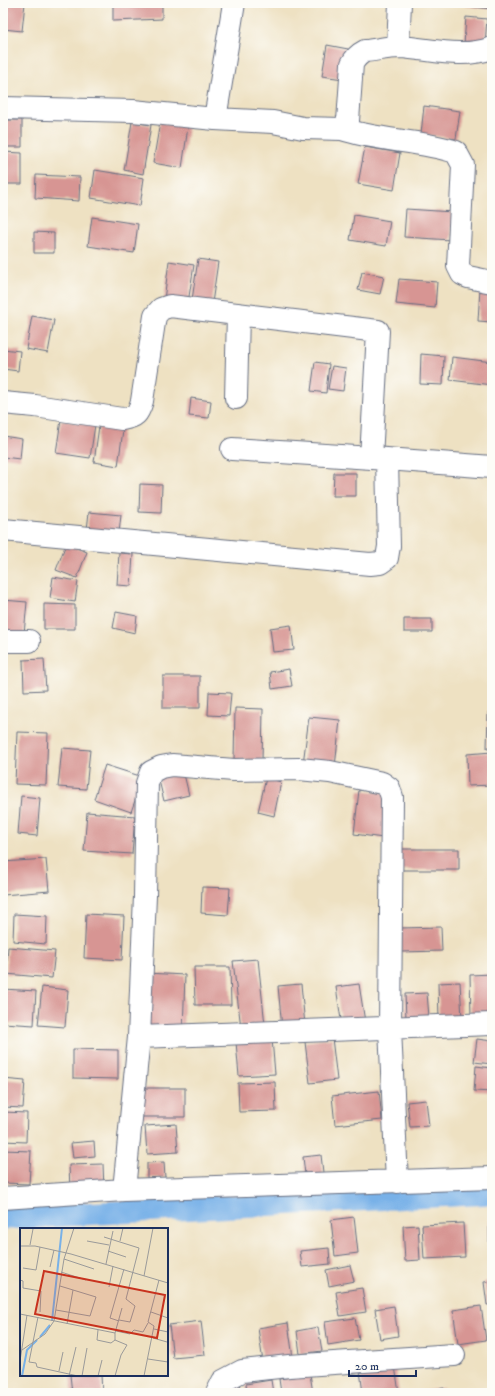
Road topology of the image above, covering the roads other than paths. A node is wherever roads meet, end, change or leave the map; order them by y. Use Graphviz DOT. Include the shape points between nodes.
graph roads {
  1 [pos="234,3"];
  2 [pos="400,3"];
  3 [pos="398,47"];
  4 [pos="492,48"];
  5 [pos="3,108"];
  6 [pos="215,119"];
  7 [pos="342,129"];
  8 [pos="492,282"];
  9 [pos="238,314"];
  10 [pos="236,398"];
  11 [pos="3,403"];
  12 [pos="232,449"];
  13 [pos="379,458"];
  14 [pos="492,467"];
  15 [pos="3,530"];
  16 [pos="3,641"];
  17 [pos="29,641"];
  18 [pos="492,1024"];
  19 [pos="390,1028"];
  20 [pos="138,1037"];
  21 [pos="492,1178"];
  22 [pos="397,1182"];
  23 [pos="124,1190"];
  24 [pos="3,1198"];
  25 [pos="454,1355"];
  26 [pos="218,1393"];
  1 -- 6 [label="street"];
  2 -- 3 [label="street"];
  3 -- 4 [label="street" via="462,54"];
  3 -- 7 [label="street" via="365,51 355,58 352,64 348,121"];
  5 -- 6 [label="street" via="133,111"];
  6 -- 7 [label="street"];
  7 -- 8 [label="street" via="456,152 463,164 458,266 462,274"];
  9 -- 10 [label="street"];
  9 -- 11 [label="street" via="170,306 161,309 155,316 142,401 139,411 132,418 122,419"];
  9 -- 13 [label="street" via="378,331"];
  12 -- 13 [label="street"];
  13 -- 14 [label="street"];
  13 -- 15 [label="street" via="389,546 387,558 380,563"];
  16 -- 17 [label="street"];
  18 -- 19 [label="street"];
  19 -- 20 [label="street"];
  19 -- 20 [label="street" via="392,797 389,788 382,784 338,774 299,769 234,770 172,765 151,772 147,783 145,896"];
  19 -- 22 [label="street"];
  20 -- 23 [label="street"];
  21 -- 22 [label="street"];
  22 -- 23 [label="street"];
  23 -- 24 [label="street"];
  25 -- 26 [label="street" via="242,1371 223,1381"];
}
